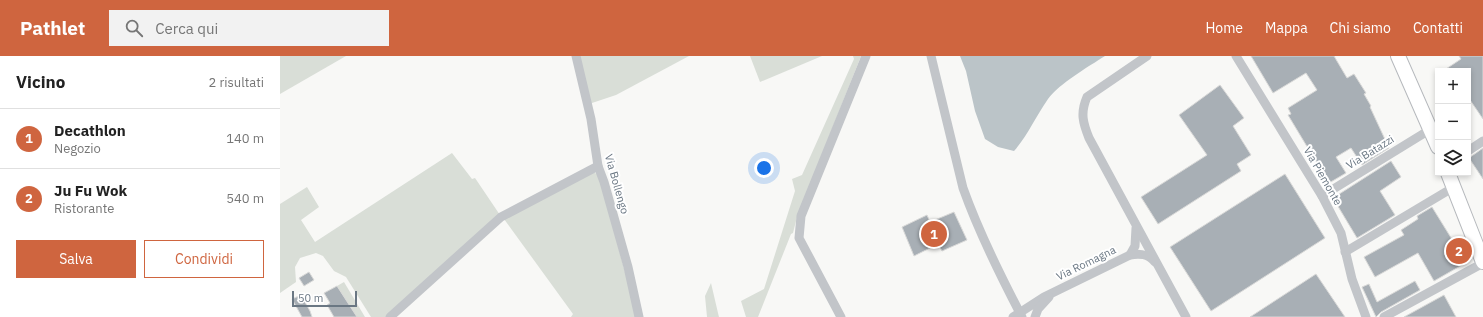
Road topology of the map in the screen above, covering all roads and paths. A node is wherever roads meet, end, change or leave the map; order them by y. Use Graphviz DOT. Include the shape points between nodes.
graph roads {
  1 [pos="576,56"];
  2 [pos="866,56"];
  3 [pos="931,56"];
  4 [pos="1147,56"];
  5 [pos="1236,56"];
  6 [pos="1398,56"];
  7 [pos="1431,129"];
  8 [pos="1435,140"];
  9 [pos="1483,141"];
  10 [pos="1471,150"];
  11 [pos="598,166"];
  12 [pos="1449,176"];
  13 [pos="1454,187"];
  14 [pos="1322,196"];
  15 [pos="1136,224"];
  16 [pos="1345,252"];
  17 [pos="1130,255"];
  18 [pos="1483,263"];
  19 [pos="1157,264"];
  20 [pos="1053,293"];
  21 [pos="1018,315"];
  22 [pos="390,317"];
  23 [pos="639,317"];
  24 [pos="841,317"];
  25 [pos="1036,317"];
  26 [pos="1186,317"];
  27 [pos="1366,317"];
  28 [pos="1384,317"];
  1 -- 11 [label="street, Via Bollengo" via="591,119"];
  2 -- 24 [label="street" via="801,216 798,233"];
  3 -- 21 [label="street" via="963,188"];
  4 -- 15 [label="street" via="1095,90 1087,97 1082,108 1082,120 1089,138"];
  5 -- 14 [label="street, Via Piemonte"];
  6 -- 7 [label="main road"];
  7 -- 8 [label="main road"];
  7 -- 14 [label="street, Via Batazzi"];
  9 -- 10 [label="street"];
  11 -- 22 [label="street" via="501,218"];
  11 -- 23 [label="street, Via Bollengo" via="626,259"];
  12 -- 13 [label="main road"];
  13 -- 16 [label="street"];
  13 -- 18 [label="main road"];
  14 -- 16 [label="street, Via Piemonte" via="1341,233"];
  15 -- 17 [label="street" via="1136,241"];
  15 -- 19 [label="street"];
  16 -- 27 [label="street, Via Piemonte"];
  17 -- 19 [label="street" via="1143,254 1151,257"];
  17 -- 20 [label="street, Via Romagna"];
  18 -- 28 [label="street"];
  19 -- 26 [label="street"];
  20 -- 21 [label="street, Via Romagna" via="1035,301"];
  20 -- 25 [label="street" via="1038,309"];
}
